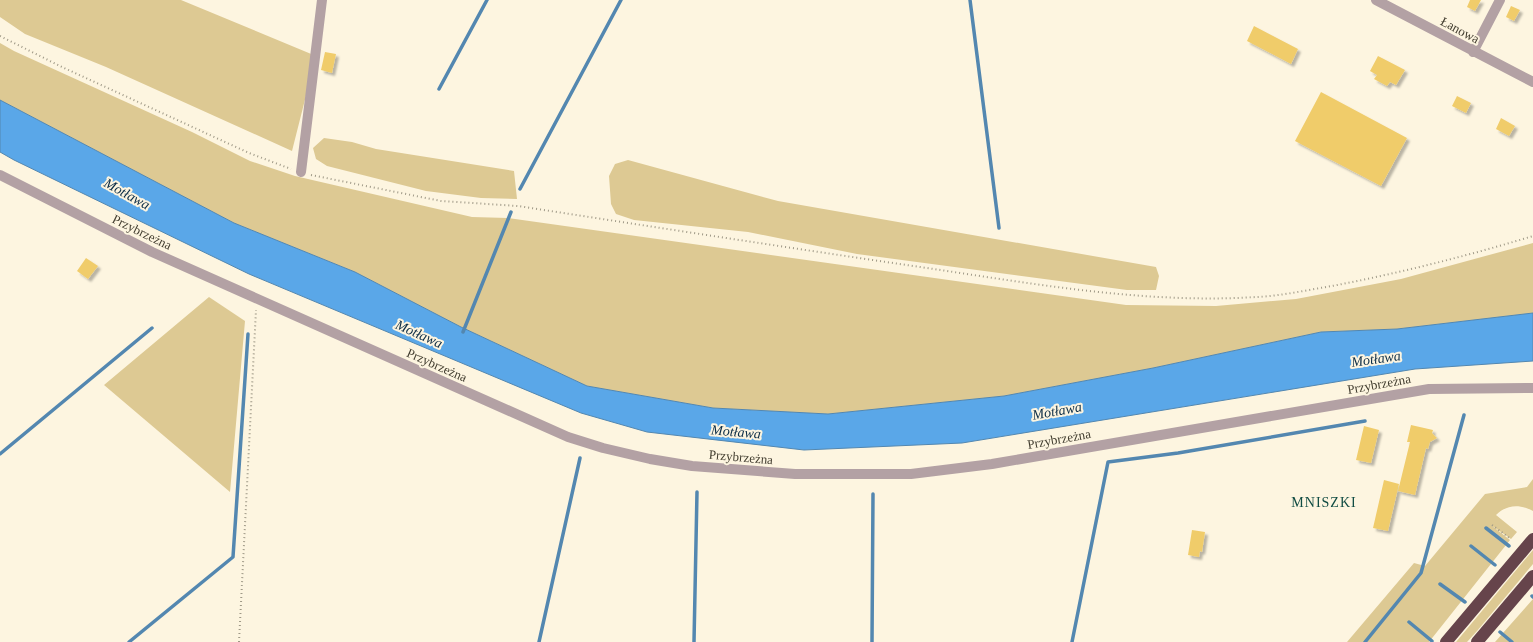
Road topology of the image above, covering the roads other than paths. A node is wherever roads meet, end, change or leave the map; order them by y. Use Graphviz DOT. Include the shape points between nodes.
graph roads {
  1 [pos="322,0"];
  2 [pos="1376,0"];
  3 [pos="1500,0"];
  4 [pos="1473,52"];
  5 [pos="1533,82"];
  6 [pos="301,172"];
  7 [pos="0,175"];
  8 [pos="1533,388"];
  9 [pos="1533,539"];
  10 [pos="1533,576"];
  11 [pos="1446,642"];
  12 [pos="1477,642"];
  1 -- 6 [label="street"];
  2 -- 4 [label="street, Łanowa"];
  3 -- 4 [label="street"];
  4 -- 5 [label="street, Łanowa"];
  7 -- 8 [label="street, Przybrzeżna" via="152,252 568,437 650,459 692,466 795,474 911,474 950,470 1429,389"];
  9 -- 11 [label="highway"];
  10 -- 12 [label="highway"];
}
